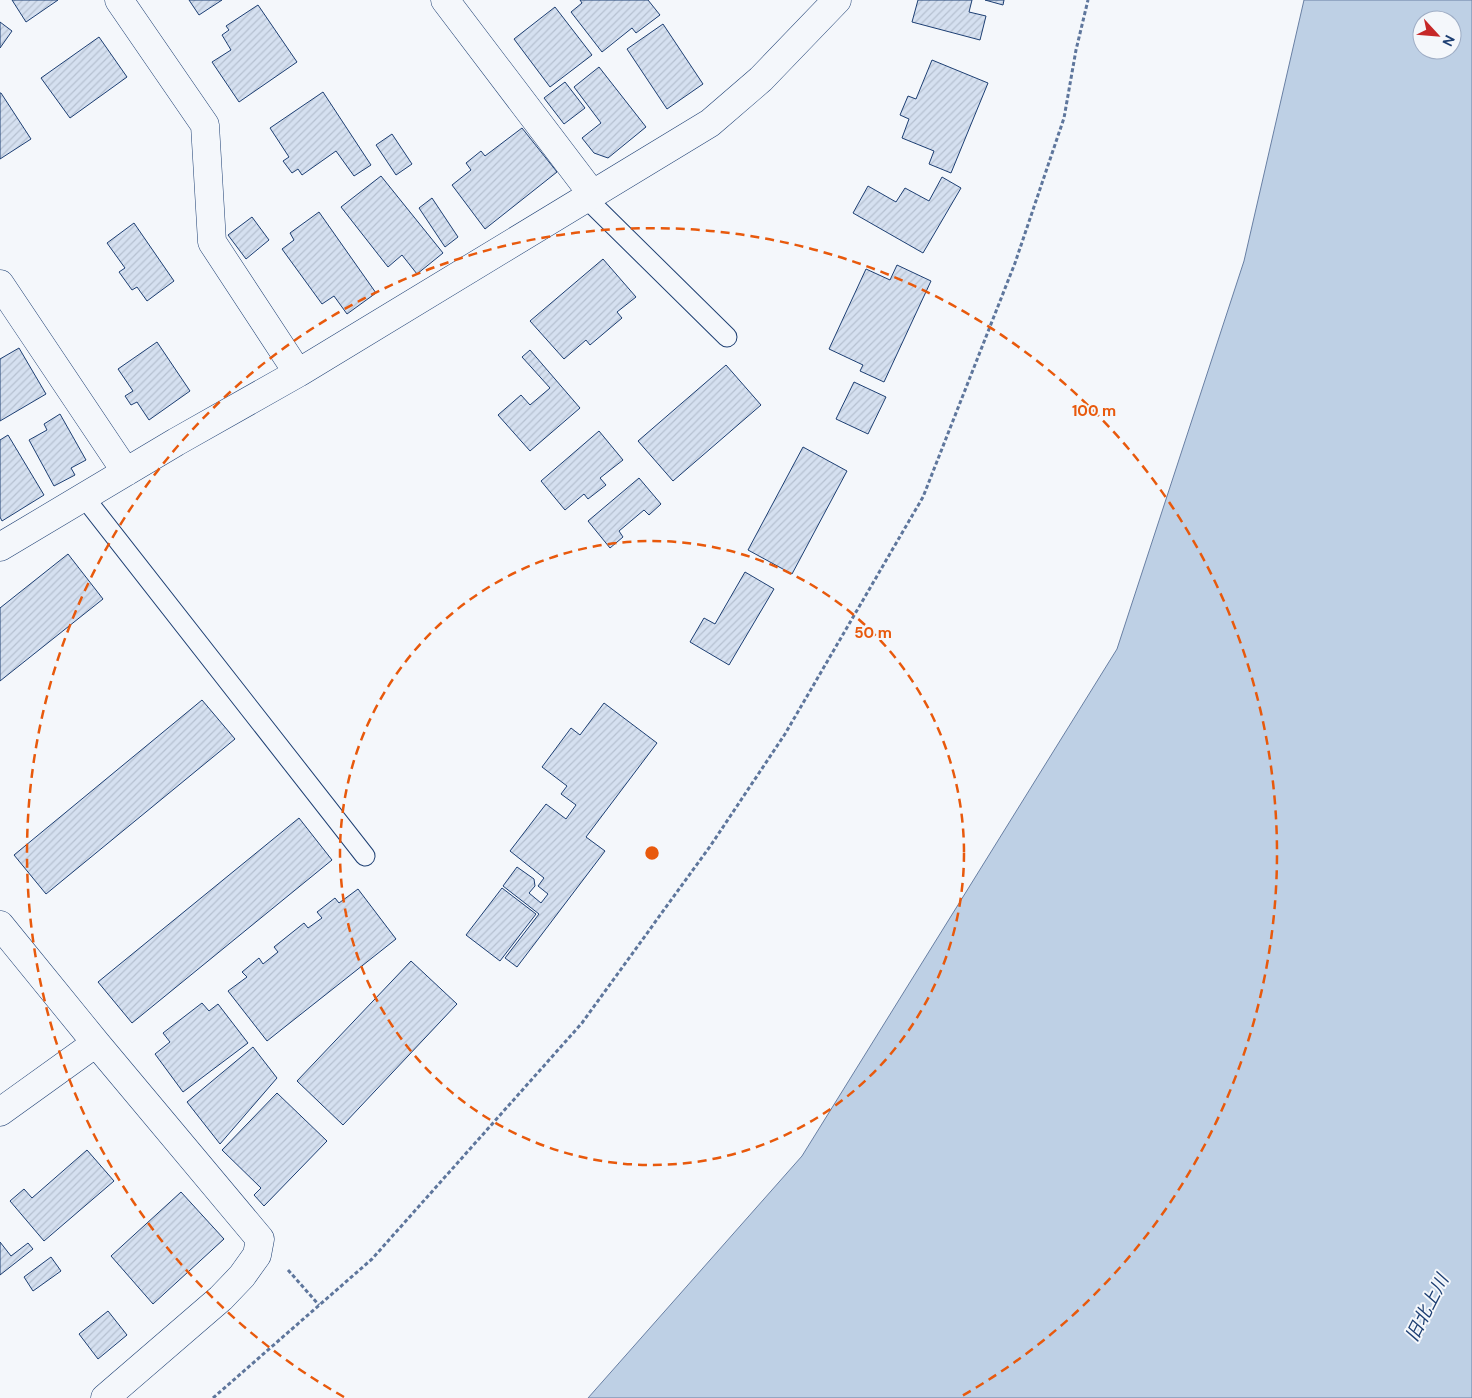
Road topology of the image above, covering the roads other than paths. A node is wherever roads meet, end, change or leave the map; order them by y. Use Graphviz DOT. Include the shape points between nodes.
graph roads {
  1 [pos="119,0"];
  2 [pos="446,0"];
  3 [pos="838,0"];
  4 [pos="589,197"];
  5 [pos="0,284"];
  6 [pos="727,337"];
  7 [pos="298,373"];
  8 [pos="126,472"];
  9 [pos="84,497"];
  10 [pos="0,547"];
  11 [pos="366,856"];
  12 [pos="0,925"];
  13 [pos="96,1043"];
  14 [pos="0,1112"];
  15 [pos="105,1398"];
  1 -- 7 [label="street" via="205,125 212,242"];
  2 -- 4 [label="street"];
  3 -- 4 [label="street" via="761,79 710,123"];
  4 -- 6 [label="lane"];
  4 -- 7 [label="street"];
  5 -- 8 [label="street"];
  7 -- 8 [label="street"];
  8 -- 9 [label="street"];
  9 -- 10 [label="street"];
  9 -- 11 [label="lane"];
  12 -- 13 [label="street"];
  13 -- 14 [label="street"];
  13 -- 15 [label="street" via="260,1239 256,1255 247,1269 220,1298"];
}
